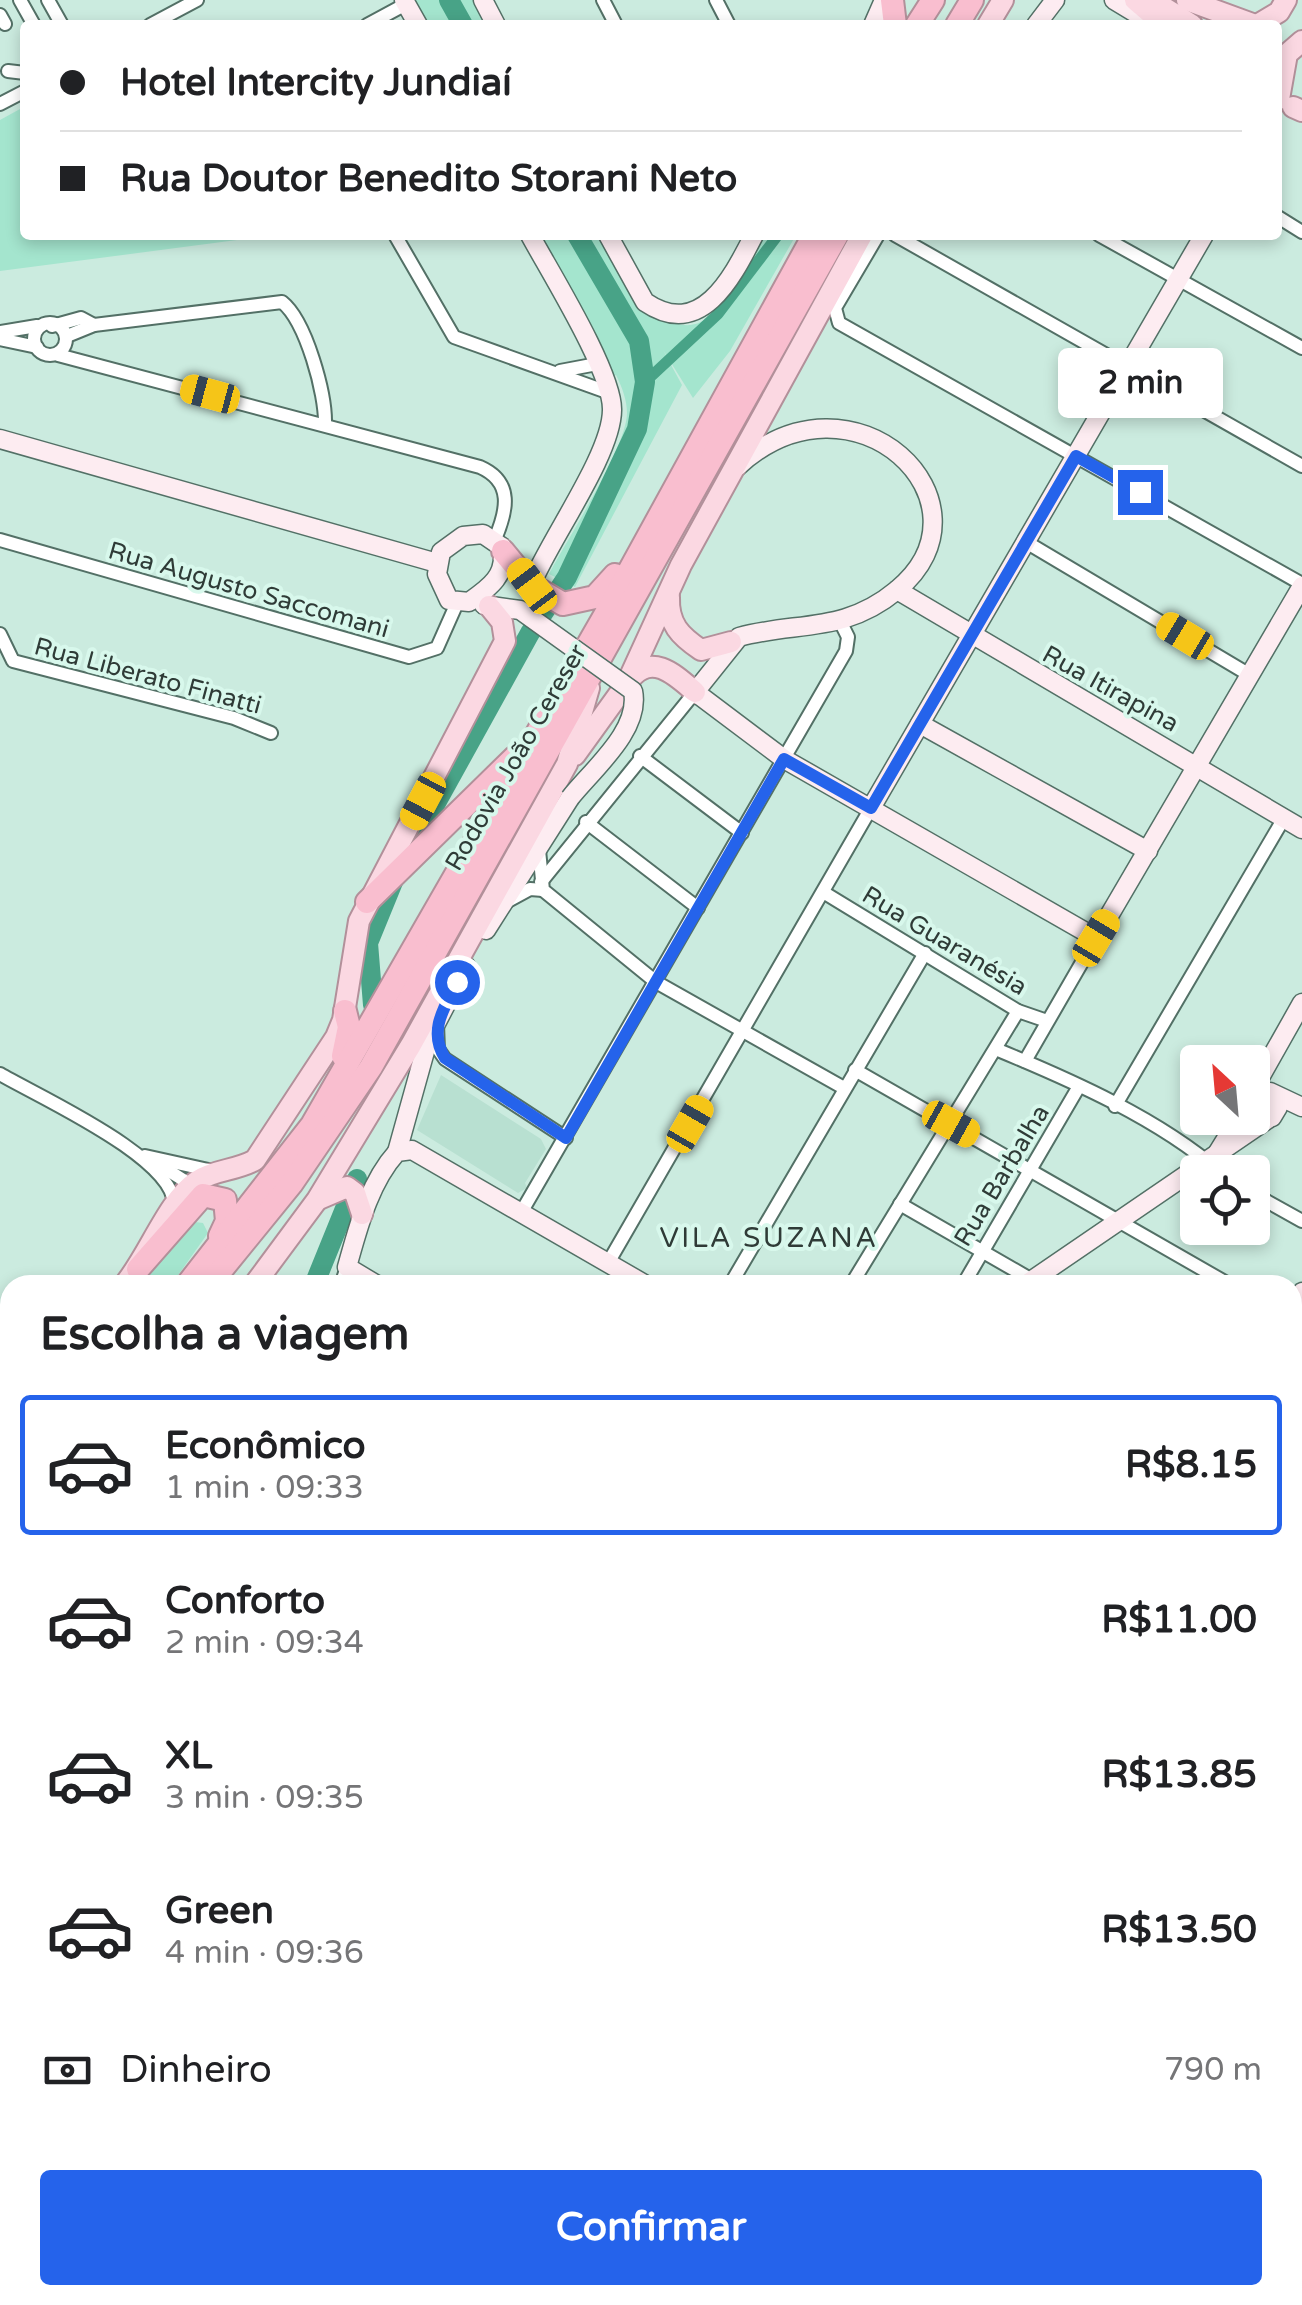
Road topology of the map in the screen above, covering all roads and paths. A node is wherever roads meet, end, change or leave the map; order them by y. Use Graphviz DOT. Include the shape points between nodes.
graph roads {
  1 [pos="163,0"];
  2 [pos="196,0"];
  3 [pos="1055,0"];
  4 [pos="1114,0"];
  5 [pos="1136,0"];
  6 [pos="1152,0"];
  7 [pos="1187,0"];
  8 [pos="1286,0"];
  9 [pos="405,2"];
  10 [pos="170,14"];
  11 [pos="159,20"];
  12 [pos="375,20"];
  13 [pos="1040,20"];
  14 [pos="1148,20"];
  15 [pos="1158,20"];
  16 [pos="1184,20"];
  17 [pos="1242,20"];
  18 [pos="1265,20"];
  19 [pos="1302,38"];
  20 [pos="8,71"];
  21 [pos="20,72"];
  22 [pos="1288,97"];
  23 [pos="398,240"];
  24 [pos="533,240"];
  25 [pos="611,240"];
  26 [pos="746,240"];
  27 [pos="811,240"];
  28 [pos="833,240"];
  29 [pos="859,240"];
  30 [pos="875,240"];
  31 [pos="904,240"];
  32 [pos="1108,240"];
  33 [pos="1201,240"];
  34 [pos="1178,281"];
  35 [pos="94,324"];
  36 [pos="45,326"];
  37 [pos="0,336"];
  38 [pos="67,338"];
  39 [pos="37,347"];
  40 [pos="1302,348"];
  41 [pos="58,355"];
  42 [pos="96,363"];
  43 [pos="597,364"];
  44 [pos="1129,364"];
  45 [pos="558,371"];
  46 [pos="610,393"];
  47 [pos="324,425"];
  48 [pos="0,439"];
  49 [pos="693,455"];
  50 [pos="1076,456"];
  51 [pos="1302,466"];
  52 [pos="731,472"];
  53 [pos="0,540"];
  54 [pos="1026,542"];
  55 [pos="436,563"];
  56 [pos="514,568"];
  57 [pos="1302,585"];
  58 [pos="897,590"];
  59 [pos="670,591"];
  60 [pos="472,604"];
  61 [pos="522,611"];
  62 [pos="840,621"];
  63 [pos="0,634"];
  64 [pos="970,637"];
  65 [pos="731,642"];
  66 [pos="1248,674"];
  67 [pos="592,675"];
  68 [pos="627,683"];
  69 [pos="694,692"];
  70 [pos="920,724"];
  71 [pos="271,732"];
  72 [pos="535,738"];
  73 [pos="640,756"];
  74 [pos="784,759"];
  75 [pos="568,764"];
  76 [pos="1199,766"];
  77 [pos="871,808"];
  78 [pos="1284,818"];
  79 [pos="586,822"];
  80 [pos="1302,829"];
  81 [pos="742,833"];
  82 [pos="540,843"];
  83 [pos="1148,851"];
  84 [pos="542,886"];
  85 [pos="822,892"];
  86 [pos="373,896"];
  87 [pos="500,906"];
  88 [pos="698,908"];
  89 [pos="1096,938"];
  90 [pos="924,953"];
  91 [pos="656,982"];
  92 [pos="1302,1003"];
  93 [pos="345,1011"];
  94 [pos="1018,1011"];
  95 [pos="1047,1021"];
  96 [pos="437,1024"];
  97 [pos="744,1033"];
  98 [pos="998,1050"];
  99 [pos="1270,1060"];
  100 [pos="1026,1061"];
  101 [pos="855,1070"];
  102 [pos="0,1074"];
  103 [pos="844,1088"];
  104 [pos="1078,1088"];
  105 [pos="1270,1102"];
  106 [pos="1115,1106"];
  107 [pos="1302,1106"];
  108 [pos="951,1124"];
  109 [pos="312,1125"];
  110 [pos="1239,1135"];
  111 [pos="566,1138"];
  112 [pos="143,1155"];
  113 [pos="1203,1155"];
  114 [pos="1222,1155"];
  115 [pos="392,1157"];
  116 [pos="1031,1169"];
  117 [pos="214,1172"];
  118 [pos="1180,1185"];
  119 [pos="198,1189"];
  120 [pos="322,1198"];
  121 [pos="1270,1203"];
  122 [pos="900,1204"];
  123 [pos="361,1208"];
  124 [pos="174,1210"];
  125 [pos="522,1212"];
  126 [pos="1302,1221"];
  127 [pos="1120,1222"];
  128 [pos="982,1248"];
  129 [pos="608,1263"];
  130 [pos="132,1275"];
  131 [pos="133,1275"];
  132 [pos="201,1275"];
  133 [pos="202,1275"];
  134 [pos="204,1275"];
  135 [pos="262,1275"];
  136 [pos="344,1275"];
  137 [pos="629,1275"];
  138 [pos="736,1275"];
  139 [pos="856,1275"];
  140 [pos="968,1275"];
  141 [pos="1021,1275"];
  142 [pos="1044,1275"];
  143 [pos="1213,1275"];
  1 -- 10 [label="street"];
  2 -- 10 [label="street"];
  3 -- 13 [label="street"];
  4 -- 14 [label="street"];
  5 -- 15 [label="main road"];
  6 -- 16 [label="main road"];
  7 -- 17 [label="main road"];
  8 -- 18 [label="main road"];
  9 -- 12 [label="street"];
  10 -- 11 [label="street"];
  19 -- 22 [label="main road" via="1290,46"];
  20 -- 21 [label="street"];
  23 -- 45 [label="street" via="454,337"];
  24 -- 43 [label="street"];
  25 -- 26 [label="street" via="646,302 672,314 696,311 718,296"];
  27 -- 49 [label="highway, Rodovia João Cereser"];
  28 -- 67 [label="highway, Rodovia João Cereser"];
  29 -- 52 [label="main road"];
  30 -- 50 [label="street" via="834,317"];
  31 -- 44 [label="street"];
  32 -- 34 [label="street"];
  33 -- 34 [label="street"];
  34 -- 40 [label="street"];
  34 -- 44 [label="street"];
  35 -- 36 [label="street" via="81,318"];
  35 -- 38 [label="street"];
  35 -- 47 [label="street" via="282,302 295,315 319,382"];
  36 -- 37 [label="street"];
  36 -- 38 [label="street"];
  36 -- 39 [label="street" via="32,334"];
  37 -- 39 [label="street"];
  38 -- 41 [label="street"];
  38 -- 42 [label="street"];
  39 -- 41 [label="street"];
  41 -- 42 [label="street"];
  42 -- 47 [label="street"];
  43 -- 45 [label="street"];
  43 -- 46 [label="street"];
  44 -- 50 [label="street"];
  44 -- 51 [label="street"];
  45 -- 46 [label="street"];
  46 -- 56 [label="street" via="606,440 546,550"];
  47 -- 56 [label="street" via="490,471 506,499"];
  48 -- 55 [label="street"];
  49 -- 56 [label="highway" via="607,588 587,602 563,604"];
  49 -- 72 [label="highway, Rodovia João Cereser"];
  50 -- 54 [label="street"];
  50 -- 57 [label="street"];
  52 -- 58 [label="street" via="781,440 824,427 878,437 902,454 927,498 931,532 917,568"];
  52 -- 59 [label="main road"];
  53 -- 60 [label="street, Rua Augusto Saccomani" via="409,657 437,648"];
  54 -- 64 [label="street"];
  54 -- 66 [label="street"];
  55 -- 56 [label="street" via="450,543 484,534"];
  55 -- 60 [label="street" via="442,589"];
  56 -- 60 [label="street"];
  56 -- 61 [label="street" via="505,592"];
  57 -- 66 [label="street"];
  58 -- 62 [label="street"];
  58 -- 64 [label="street, Rua Itirapina"];
  59 -- 65 [label="main road" via="672,623 683,638 701,650"];
  59 -- 68 [label="main road"];
  60 -- 61 [label="street"];
  60 -- 86 [label="main road" via="502,622 504,640"];
  61 -- 82 [label="street, bridge" via="633,690 634,716"];
  62 -- 65 [label="street"];
  62 -- 74 [label="street" via="846,651"];
  63 -- 71 [label="street, Rua Liberato Finatti" via="12,661"];
  64 -- 70 [label="street"];
  64 -- 76 [label="street, Rua Itirapina"];
  65 -- 69 [label="street"];
  66 -- 76 [label="street"];
  67 -- 75 [label="main road"];
  67 -- 134 [label="highway, Rodovia João Cereser" via="371,1067 292,1183"];
  68 -- 69 [label="main road" via="638,670 659,665"];
  68 -- 75 [label="main road"];
  69 -- 73 [label="street"];
  69 -- 74 [label="street"];
  70 -- 77 [label="street"];
  70 -- 83 [label="street"];
  72 -- 86 [label="highway"];
  72 -- 109 [label="highway, Rodovia João Cereser"];
  73 -- 79 [label="street"];
  73 -- 81 [label="street"];
  74 -- 77 [label="street"];
  74 -- 81 [label="street"];
  75 -- 120 [label="main road"];
  76 -- 78 [label="street, Rua Itirapina"];
  76 -- 83 [label="street"];
  77 -- 85 [label="street"];
  77 -- 89 [label="street"];
  78 -- 80 [label="street, Rua Itirapina"];
  78 -- 106 [label="street"];
  79 -- 84 [label="street"];
  79 -- 88 [label="street"];
  81 -- 88 [label="street"];
  82 -- 84 [label="street"];
  82 -- 87 [label="street"];
  83 -- 89 [label="street"];
  84 -- 87 [label="street"];
  84 -- 91 [label="street"];
  85 -- 90 [label="street, Rua Guaranésia"];
  85 -- 97 [label="street"];
  86 -- 93 [label="main road" via="356,936"];
  87 -- 96 [label="street"];
  88 -- 91 [label="street"];
  89 -- 95 [label="street"];
  90 -- 94 [label="street, Rua Guaranésia"];
  90 -- 101 [label="street"];
  91 -- 97 [label="street"];
  91 -- 111 [label="street"];
  92 -- 99 [label="street"];
  93 -- 109 [label="highway" via="344,1053"];
  93 -- 117 [label="main road" via="330,1048 255,1160"];
  94 -- 95 [label="street, Rua Guaranésia"];
  94 -- 98 [label="street"];
  95 -- 100 [label="street"];
  96 -- 111 [label="street" via="445,1058"];
  96 -- 115 [label="street"];
  97 -- 103 [label="street"];
  97 -- 129 [label="street"];
  98 -- 100 [label="street"];
  98 -- 108 [label="street"];
  100 -- 104 [label="street"];
  101 -- 103 [label="street"];
  101 -- 108 [label="street"];
  102 -- 112 [label="street"];
  103 -- 138 [label="street"];
  104 -- 106 [label="street"];
  104 -- 116 [label="street, Rua Barbalha"];
  105 -- 107 [label="street" via="1283,1095"];
  106 -- 113 [label="street"];
  108 -- 116 [label="street"];
  108 -- 122 [label="street"];
  109 -- 133 [label="highway, Rodovia João Cereser"];
  110 -- 114 [label="street"];
  111 -- 125 [label="street"];
  112 -- 117 [label="street"];
  112 -- 119 [label="street"];
  112 -- 124 [label="street" via="172,1190"];
  115 -- 123 [label="street"];
  115 -- 125 [label="street" via="424,1154"];
  116 -- 127 [label="street"];
  116 -- 128 [label="street, Rua Barbalha"];
  117 -- 119 [label="main road"];
  118 -- 127 [label="street"];
  119 -- 124 [label="main road"];
  119 -- 131 [label="highway"];
  119 -- 132 [label="highway" via="225,1200 228,1221"];
  120 -- 123 [label="main road" via="347,1188"];
  120 -- 135 [label="main road"];
  121 -- 126 [label="street"];
  122 -- 128 [label="street"];
  122 -- 139 [label="street"];
  123 -- 136 [label="street"];
  124 -- 130 [label="main road"];
  125 -- 129 [label="street"];
  127 -- 142 [label="street"];
  127 -- 143 [label="street"];
  128 -- 140 [label="street, Rua Barbalha"];
  128 -- 141 [label="street"];
  129 -- 137 [label="street"];
}
